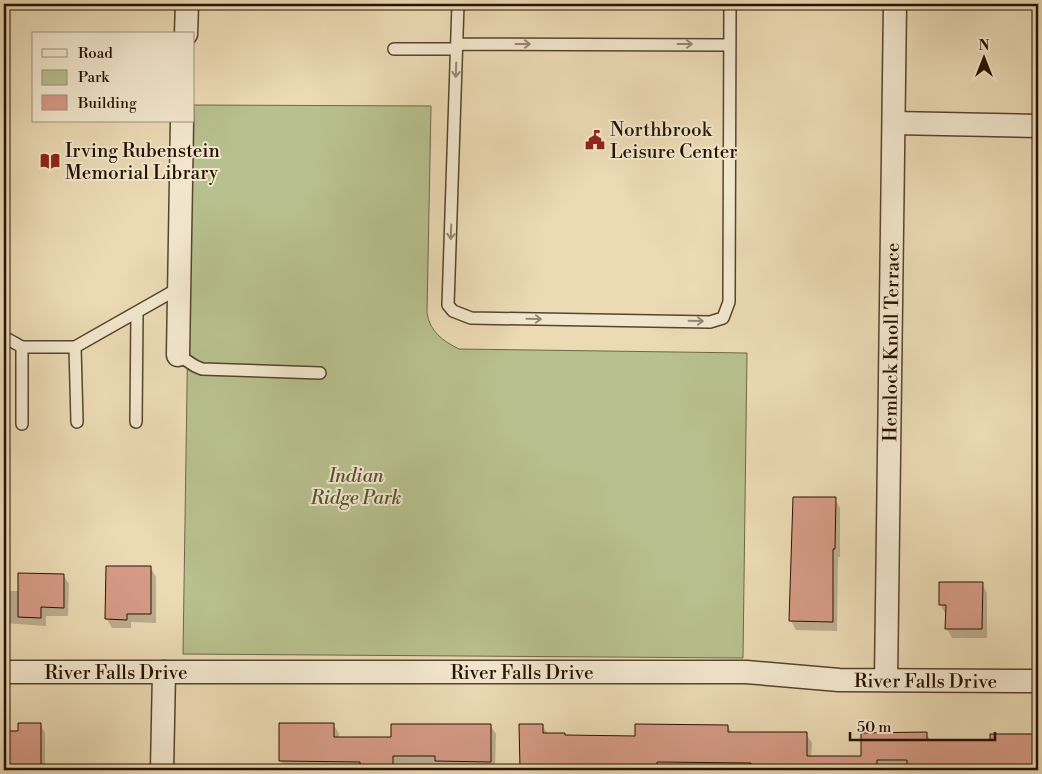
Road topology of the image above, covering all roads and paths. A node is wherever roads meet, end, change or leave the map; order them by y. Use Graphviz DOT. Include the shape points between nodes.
graph roads {
  1 [pos="187,4"];
  2 [pos="458,4"];
  3 [pos="730,4"];
  4 [pos="895,4"];
  5 [pos="186,32"];
  6 [pos="730,45"];
  7 [pos="457,47"];
  8 [pos="394,49"];
  9 [pos="182,122"];
  10 [pos="894,123"];
  11 [pos="1038,126"];
  12 [pos="179,288"];
  13 [pos="137,312"];
  14 [pos="4,337"];
  15 [pos="22,347"];
  16 [pos="75,347"];
  17 [pos="178,355"];
  18 [pos="320,373"];
  19 [pos="77,422"];
  20 [pos="136,422"];
  21 [pos="22,424"];
  22 [pos="4,672"];
  23 [pos="164,672"];
  24 [pos="886,680"];
  25 [pos="1038,682"];
  26 [pos="162,770"];
  1 -- 5 [label="street"];
  2 -- 7 [label="lane"];
  3 -- 6 [label="lane"];
  4 -- 10 [label="street, Hemlock Knoll Terrace"];
  7 -- 6 [label="lane, one-way"];
  7 -- 6 [label="lane, one-way" via="448,305 453,311 471,318 710,322 723,318 729,302"];
  7 -- 8 [label="lane"];
  9 -- 12 [label="street"];
  10 -- 11 [label="street"];
  10 -- 24 [label="street, Hemlock Knoll Terrace"];
  12 -- 13 [label="lane"];
  12 -- 17 [label="street"];
  13 -- 16 [label="lane"];
  13 -- 20 [label="lane"];
  14 -- 15 [label="lane"];
  15 -- 16 [label="lane"];
  15 -- 21 [label="lane"];
  16 -- 19 [label="lane"];
  17 -- 18 [label="lane" via="202,369"];
  22 -- 23 [label="street, River Falls Drive"];
  23 -- 24 [label="street, River Falls Drive" via="746,672 839,680"];
  23 -- 26 [label="street"];
  24 -- 25 [label="street, River Falls Drive"];
}
